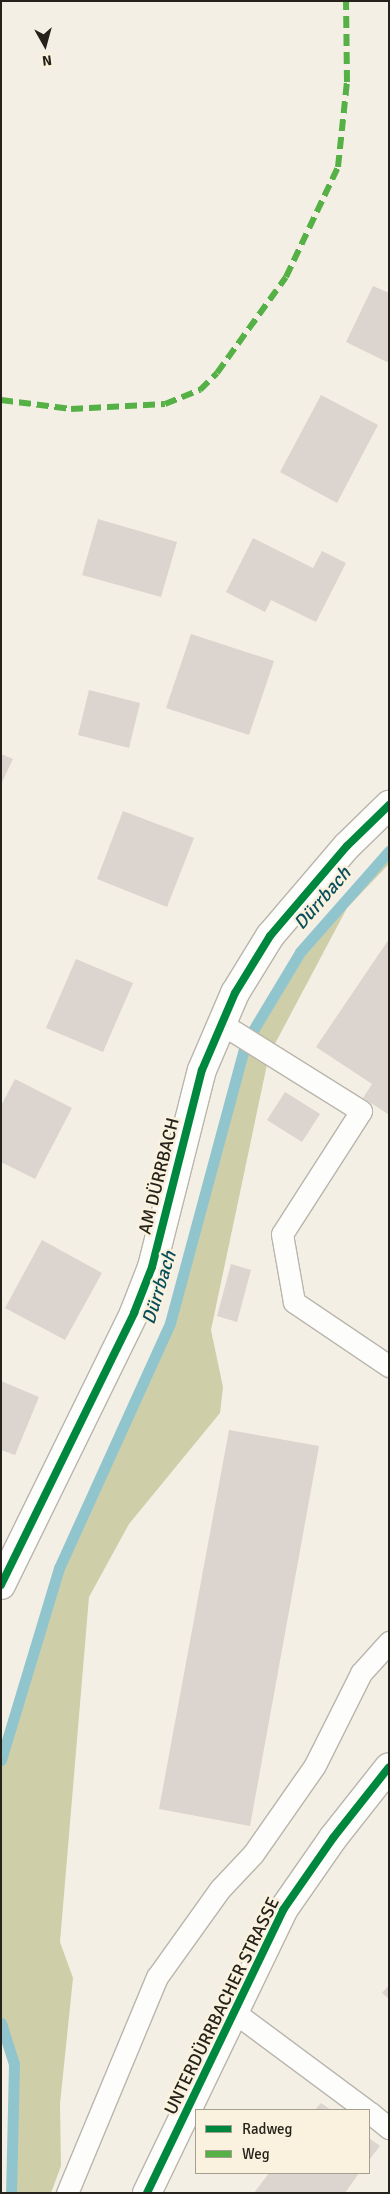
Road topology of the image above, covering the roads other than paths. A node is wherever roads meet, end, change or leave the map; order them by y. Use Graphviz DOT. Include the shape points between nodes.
graph roads {
  1 [pos="389,805"];
  2 [pos="222,1024"];
  3 [pos="389,1366"];
  4 [pos="1,1585"];
  5 [pos="389,1642"];
  6 [pos="389,1767"];
  7 [pos="234,2012"];
  8 [pos="364,2109"];
  9 [pos="370,2113"];
  10 [pos="389,2128"];
  11 [pos="67,2193"];
  12 [pos="147,2193"];
  1 -- 2 [label="street, AM DÜRRBACH" via="347,846 270,936 235,993"];
  2 -- 3 [label="lane" via="361,1111 282,1234 294,1302"];
  2 -- 4 [label="street, AM DÜRRBACH" via="202,1070 152,1267 134,1314"];
  5 -- 11 [label="lane" via="362,1673 315,1764 253,1854 220,1888 157,1977"];
  6 -- 7 [label="street, UNTERDÜRRBACHER STRASSE" via="333,1838 283,1910"];
  7 -- 8 [label="lane"];
  7 -- 12 [label="street, UNTERDÜRRBACHER STRASSE"];
  9 -- 10 [label="lane"];
}
